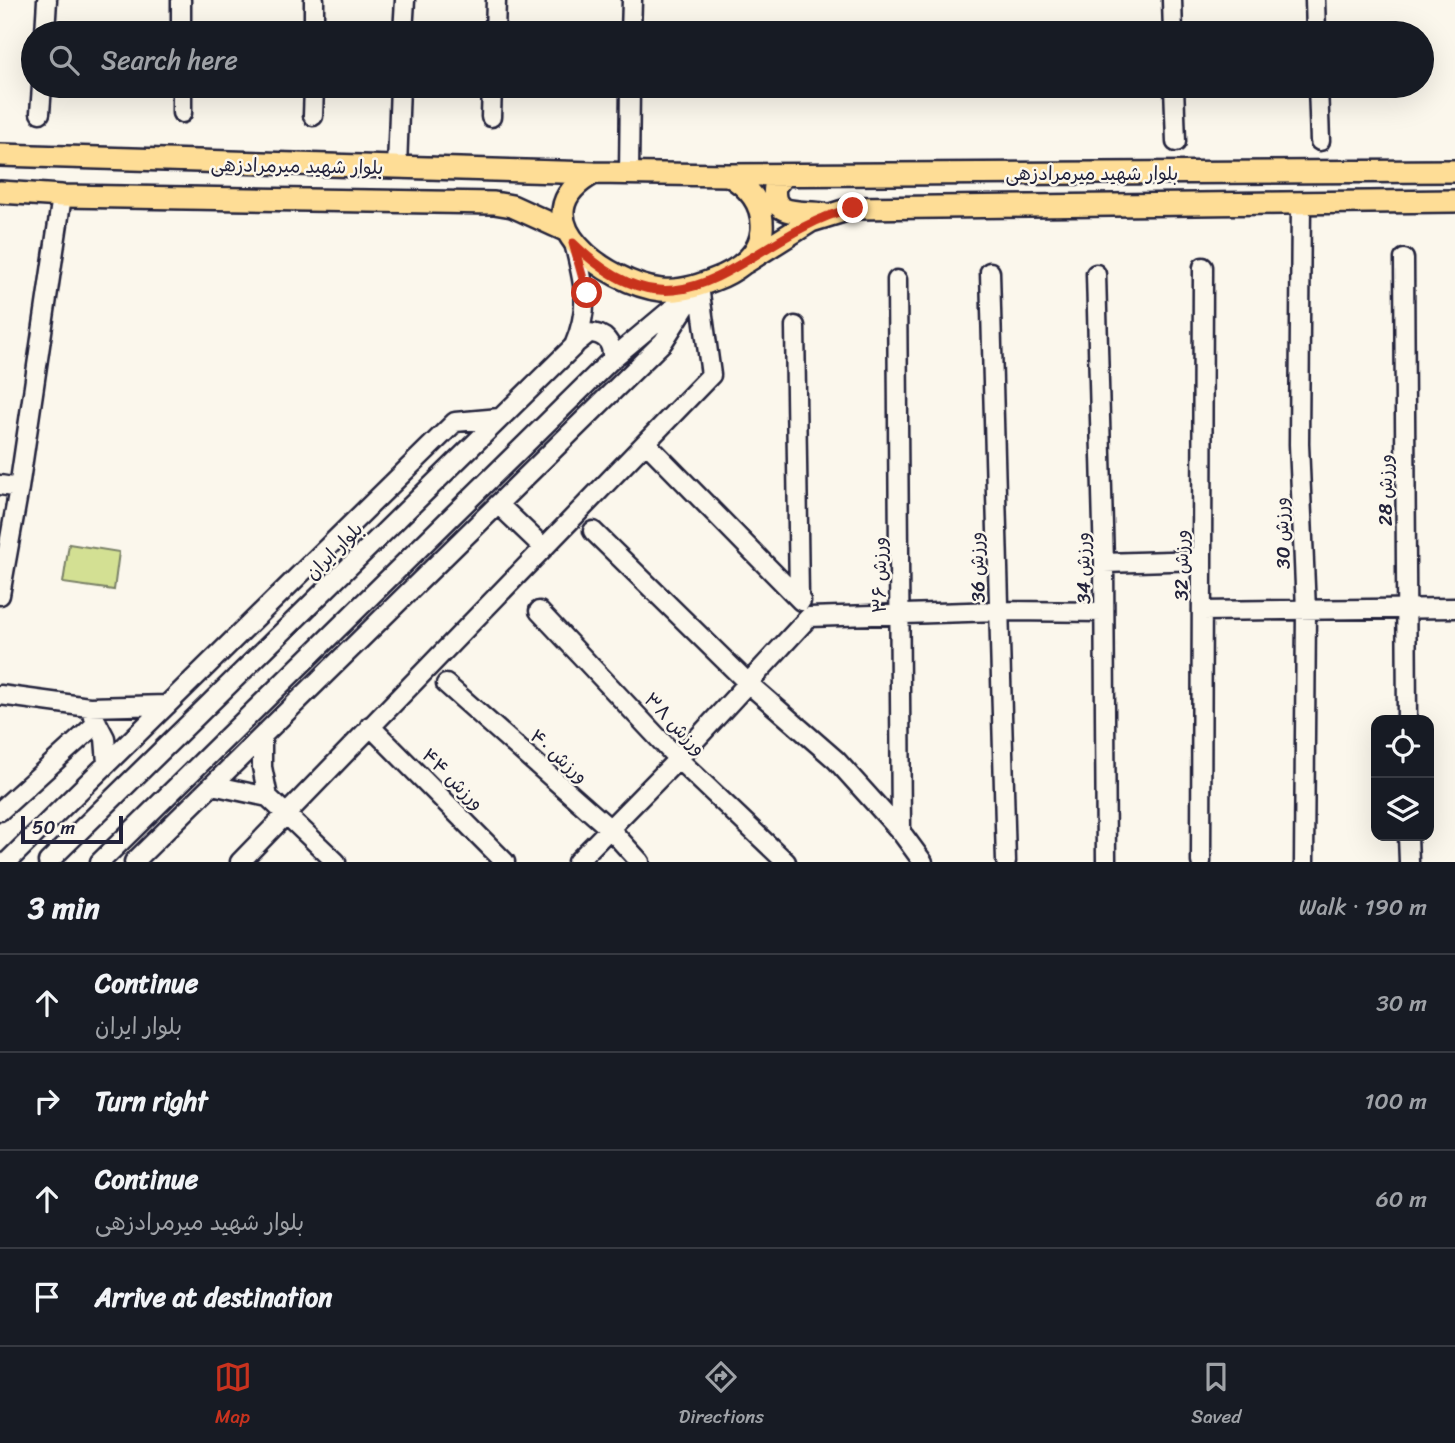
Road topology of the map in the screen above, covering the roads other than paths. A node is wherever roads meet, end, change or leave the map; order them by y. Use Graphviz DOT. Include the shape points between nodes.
graph roads {
  1 [pos="47,0"];
  2 [pos="181,0"];
  3 [pos="314,0"];
  4 [pos="405,0"];
  5 [pos="496,0"];
  6 [pos="632,0"];
  7 [pos="1172,0"];
  8 [pos="1315,0"];
  9 [pos="46,21"];
  10 [pos="181,21"];
  11 [pos="314,21"];
  12 [pos="404,21"];
  13 [pos="495,21"];
  14 [pos="631,21"];
  15 [pos="1173,21"];
  16 [pos="1316,21"];
  17 [pos="41,98"];
  18 [pos="182,98"];
  19 [pos="314,98"];
  20 [pos="400,98"];
  21 [pos="492,98"];
  22 [pos="630,98"];
  23 [pos="1174,98"];
  24 [pos="1318,98"];
  25 [pos="40,113"];
  26 [pos="182,113"];
  27 [pos="313,116"];
  28 [pos="491,117"];
  29 [pos="1320,141"];
  30 [pos="1175,142"];
  31 [pos="0,155"];
  32 [pos="397,168"];
  33 [pos="1378,171"];
  34 [pos="1420,171"];
  35 [pos="1455,171"];
  36 [pos="594,173"];
  37 [pos="629,174"];
  38 [pos="728,175"];
  39 [pos="784,175"];
  40 [pos="0,192"];
  41 [pos="62,196"];
  42 [pos="1423,201"];
  43 [pos="1455,201"];
  44 [pos="1378,202"];
  45 [pos="1301,203"];
  46 [pos="826,215"];
  47 [pos="570,237"];
  48 [pos="1404,259"];
  49 [pos="746,262"];
  50 [pos="1203,267"];
  51 [pos="990,272"];
  52 [pos="1097,274"];
  53 [pos="897,280"];
  54 [pos="699,286"];
  55 [pos="795,326"];
  56 [pos="573,346"];
  57 [pos="611,359"];
  58 [pos="500,418"];
  59 [pos="647,444"];
  60 [pos="0,485"];
  61 [pos="19,488"];
  62 [pos="499,504"];
  63 [pos="593,531"];
  64 [pos="543,547"];
  65 [pos="1202,560"];
  66 [pos="1104,563"];
  67 [pos="0,595"];
  68 [pos="799,596"];
  69 [pos="1406,608"];
  70 [pos="1455,608"];
  71 [pos="1306,610"];
  72 [pos="539,611"];
  73 [pos="999,611"];
  74 [pos="1202,611"];
  75 [pos="1104,612"];
  76 [pos="900,615"];
  77 [pos="809,617"];
  78 [pos="446,684"];
  79 [pos="749,684"];
  80 [pos="0,695"];
  81 [pos="167,705"];
  82 [pos="93,715"];
  83 [pos="1408,715"];
  84 [pos="370,726"];
  85 [pos="262,737"];
  86 [pos="678,759"];
  87 [pos="107,763"];
  88 [pos="212,785"];
  89 [pos="268,797"];
  90 [pos="0,811"];
  91 [pos="285,814"];
  92 [pos="610,829"];
  93 [pos="901,832"];
  94 [pos="1408,841"];
  95 [pos="7,862"];
  96 [pos="48,862"];
  97 [pos="100,862"];
  98 [pos="134,862"];
  99 [pos="240,862"];
  100 [pos="336,862"];
  101 [pos="505,862"];
  102 [pos="577,862"];
  103 [pos="640,862"];
  104 [pos="786,862"];
  105 [pos="923,862"];
  106 [pos="1006,862"];
  107 [pos="1106,862"];
  108 [pos="1201,862"];
  109 [pos="1304,862"];
  110 [pos="1409,862"];
  1 -- 9 [label="street"];
  2 -- 10 [label="street"];
  3 -- 11 [label="street"];
  4 -- 12 [label="street"];
  5 -- 13 [label="street"];
  6 -- 14 [label="street"];
  7 -- 15 [label="street"];
  8 -- 16 [label="street"];
  17 -- 25 [label="street"];
  18 -- 26 [label="street"];
  19 -- 27 [label="street"];
  20 -- 32 [label="street"];
  21 -- 28 [label="street"];
  22 -- 37 [label="street"];
  23 -- 30 [label="street"];
  24 -- 29 [label="street"];
  31 -- 32 [label="main road, بلوار شهید میرمرادزهی"];
  32 -- 36 [label="main road, بلوار شهید میرمرادزهی"];
  33 -- 34 [label="main road, بلوار شهید میرمرادزهی"];
  33 -- 39 [label="main road, بلوار شهید میرمرادزهی"];
  33 -- 44 [label="main road" via="1383,185"];
  34 -- 35 [label="main road, بلوار شهید میرمرادزهی"];
  34 -- 42 [label="main road" via="1413,186"];
  36 -- 37 [label="main road"];
  36 -- 47 [label="main road" via="581,180 566,203"];
  37 -- 38 [label="main road"];
  38 -- 39 [label="main road, بلوار شهید میرمرادزهی"];
  38 -- 49 [label="main road" via="744,184 762,214 757,248"];
  39 -- 46 [label="main road" via="775,186 779,206 791,213"];
  40 -- 41 [label="main road, بلوار شهید میرمرادزهی"];
  41 -- 47 [label="main road, بلوار شهید میرمرادزهی" via="494,203 512,206"];
  41 -- 61 [label="street"];
  42 -- 43 [label="main road, بلوار شهید میرمرادزهی"];
  42 -- 44 [label="main road, بلوار شهید میرمرادزهی"];
  44 -- 45 [label="main road, بلوار شهید میرمرادزهی"];
  45 -- 46 [label="main road, بلوار شهید میرمرادزهی" via="853,208"];
  45 -- 71 [label="street, ورزش 30" via="1299,444"];
  46 -- 49 [label="main road, بلوار شهید میرمرادزهی"];
  47 -- 54 [label="main road" via="598,267 629,284 664,290"];
  47 -- 56 [label="street, بلوار ایران" via="587,293 583,323"];
  48 -- 69 [label="street, ورزش 28"];
  49 -- 54 [label="main road"];
  50 -- 65 [label="street, ورزش 32"];
  51 -- 73 [label="street, ورزش 36"];
  52 -- 66 [label="street, ورزش 34"];
  53 -- 76 [label="street, ورزش ۳۶"];
  54 -- 57 [label="street"];
  54 -- 59 [label="street" via="711,375"];
  54 -- 62 [label="street" via="663,342"];
  55 -- 68 [label="street"];
  56 -- 57 [label="street" via="582,336 602,335 611,346"];
  56 -- 58 [label="street, بلوار ایران"];
  57 -- 97 [label="street"];
  58 -- 81 [label="street" via="455,422"];
  58 -- 96 [label="street, بلوار ایران"];
  59 -- 64 [label="street"];
  59 -- 68 [label="street"];
  60 -- 61 [label="street"];
  61 -- 67 [label="street"];
  62 -- 64 [label="street"];
  62 -- 85 [label="street"];
  63 -- 79 [label="street"];
  64 -- 84 [label="street"];
  65 -- 66 [label="street"];
  65 -- 74 [label="street, ورزش 32"];
  66 -- 75 [label="street, ورزش 34"];
  68 -- 77 [label="street"];
  69 -- 70 [label="street"];
  69 -- 71 [label="street"];
  69 -- 83 [label="street, ورزش 28"];
  71 -- 74 [label="street"];
  71 -- 109 [label="street, ورزش 30"];
  72 -- 86 [label="street, ورزش ۳۸"];
  73 -- 75 [label="street"];
  73 -- 76 [label="street"];
  73 -- 106 [label="street, ورزش 36"];
  74 -- 108 [label="street, ورزش 32"];
  75 -- 107 [label="street, ورزش 34"];
  76 -- 77 [label="street"];
  76 -- 93 [label="street, ورزش ۳۶"];
  77 -- 79 [label="street"];
  78 -- 92 [label="street, ورزش ۴۰"];
  79 -- 86 [label="street"];
  79 -- 93 [label="street" via="836,760"];
  80 -- 82 [label="street"];
  81 -- 82 [label="street"];
  81 -- 87 [label="street"];
  82 -- 87 [label="street" via="105,738"];
  82 -- 90 [label="street"];
  84 -- 91 [label="street"];
  84 -- 101 [label="street, ورزش ۴۴"];
  85 -- 88 [label="street"];
  85 -- 89 [label="street"];
  86 -- 92 [label="street"];
  86 -- 104 [label="street, ورزش ۳۸"];
  87 -- 95 [label="street"];
  88 -- 89 [label="street"];
  88 -- 98 [label="street"];
  89 -- 91 [label="street"];
  91 -- 99 [label="street"];
  91 -- 100 [label="street"];
  92 -- 102 [label="street"];
  92 -- 103 [label="street, ورزش ۴۰"];
  93 -- 105 [label="street"];
  94 -- 110 [label="street"];
}
